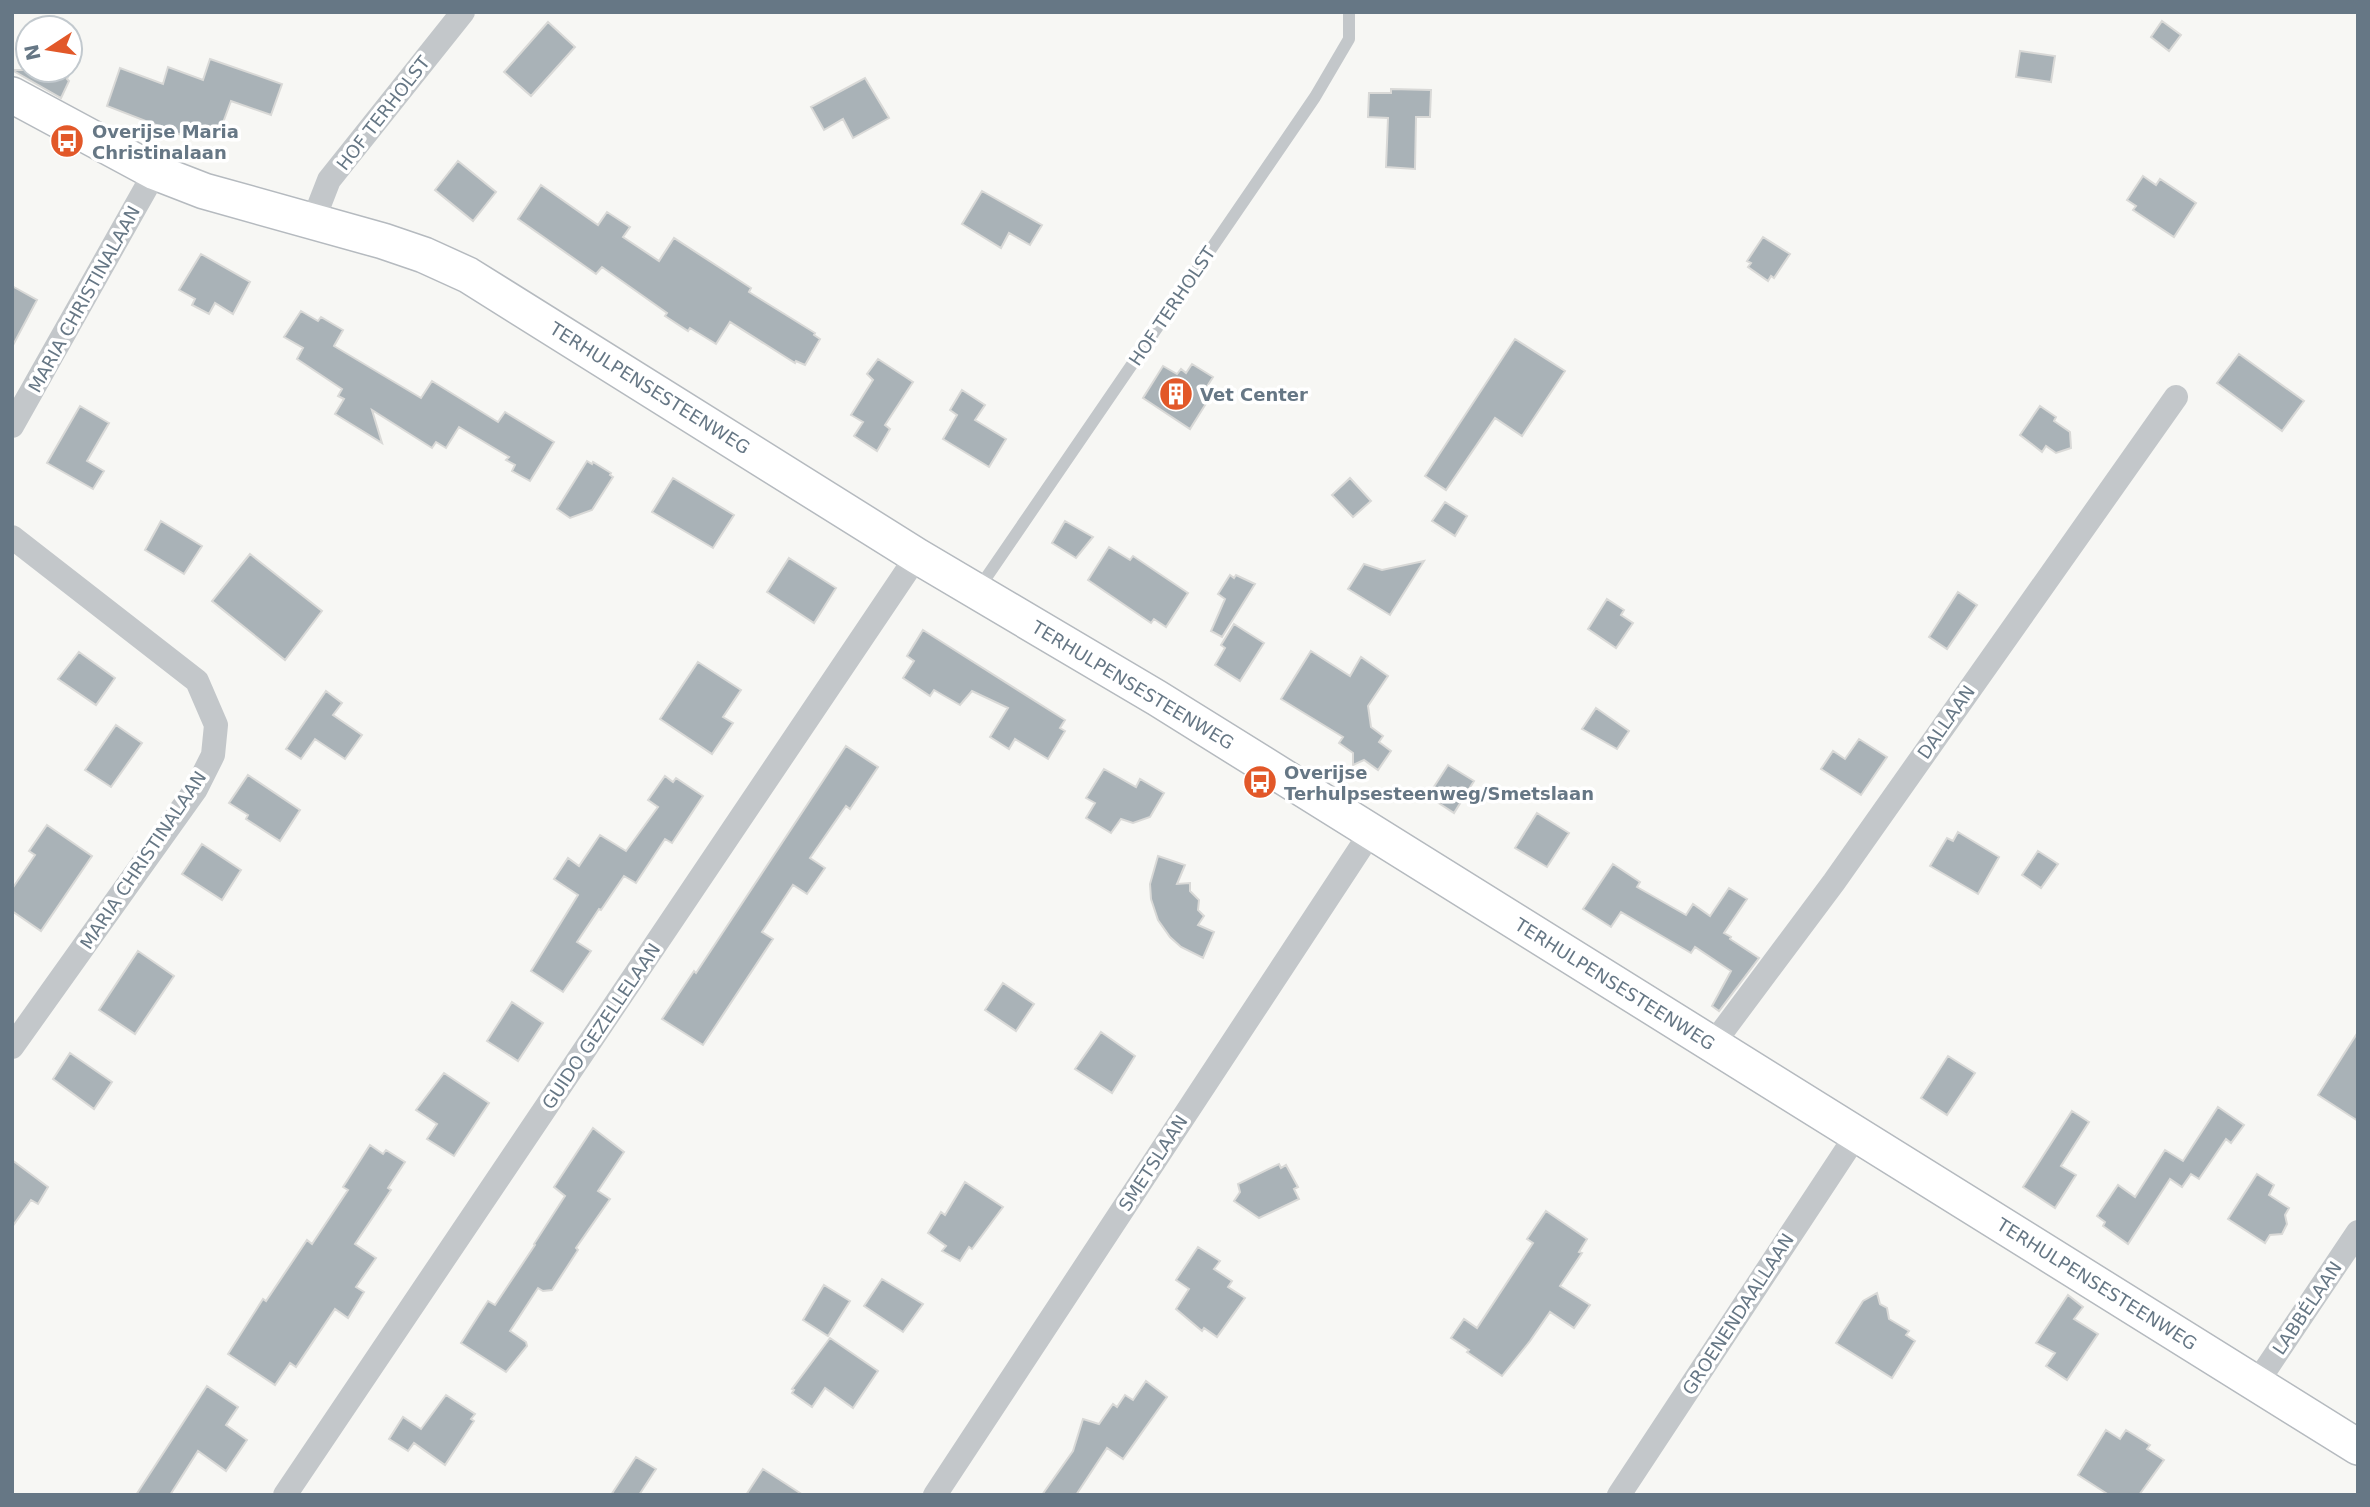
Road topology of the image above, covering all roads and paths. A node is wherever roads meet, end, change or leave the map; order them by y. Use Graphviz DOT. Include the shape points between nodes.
graph roads {
  1 [pos="463,12"];
  2 [pos="1349,12"];
  3 [pos="12,95"];
  4 [pos="155,172"];
  5 [pos="313,221"];
  6 [pos="2176,397"];
  7 [pos="12,426"];
  8 [pos="12,537"];
  9 [pos="917,556"];
  10 [pos="976,592"];
  11 [pos="1371,832"];
  12 [pos="1713,1044"];
  13 [pos="12,1047"];
  14 [pos="1857,1134"];
  15 [pos="2358,1232"];
  16 [pos="2256,1384"];
  17 [pos="2358,1447"];
  18 [pos="285,1495"];
  19 [pos="935,1495"];
  20 [pos="1619,1495"];
  1 -- 5 [label="street, HOF TERHOLST" via="329,180"];
  2 -- 10 [label="lane, HOF TERHOLST" via="1349,39 1315,97"];
  3 -- 4 [label="main road, TERHULPENSESTEENWEG"];
  4 -- 5 [label="main road, TERHULPENSESTEENWEG" via="204,191"];
  4 -- 7 [label="street, MARIA CHRISTINALAAN"];
  5 -- 9 [label="main road, TERHULPENSESTEENWEG" via="424,255 468,275"];
  6 -- 12 [label="street, DALLAAN" via="1834,882"];
  8 -- 13 [label="street, MARIA CHRISTINALAAN" via="197,681 216,724 213,755 196,789"];
  9 -- 10 [label="main road, TERHULPENSESTEENWEG"];
  9 -- 18 [label="street, GUIDO GEZELLELAAN"];
  10 -- 11 [label="main road, TERHULPENSESTEENWEG"];
  11 -- 12 [label="main road, TERHULPENSESTEENWEG"];
  11 -- 19 [label="street, SMETSLAAN"];
  12 -- 14 [label="main road, TERHULPENSESTEENWEG"];
  14 -- 16 [label="main road, TERHULPENSESTEENWEG"];
  14 -- 20 [label="street, GROENENDAALLAAN"];
  15 -- 16 [label="street, LABBÉLAAN"];
  16 -- 17 [label="main road, TERHULPENSESTEENWEG"];
}
